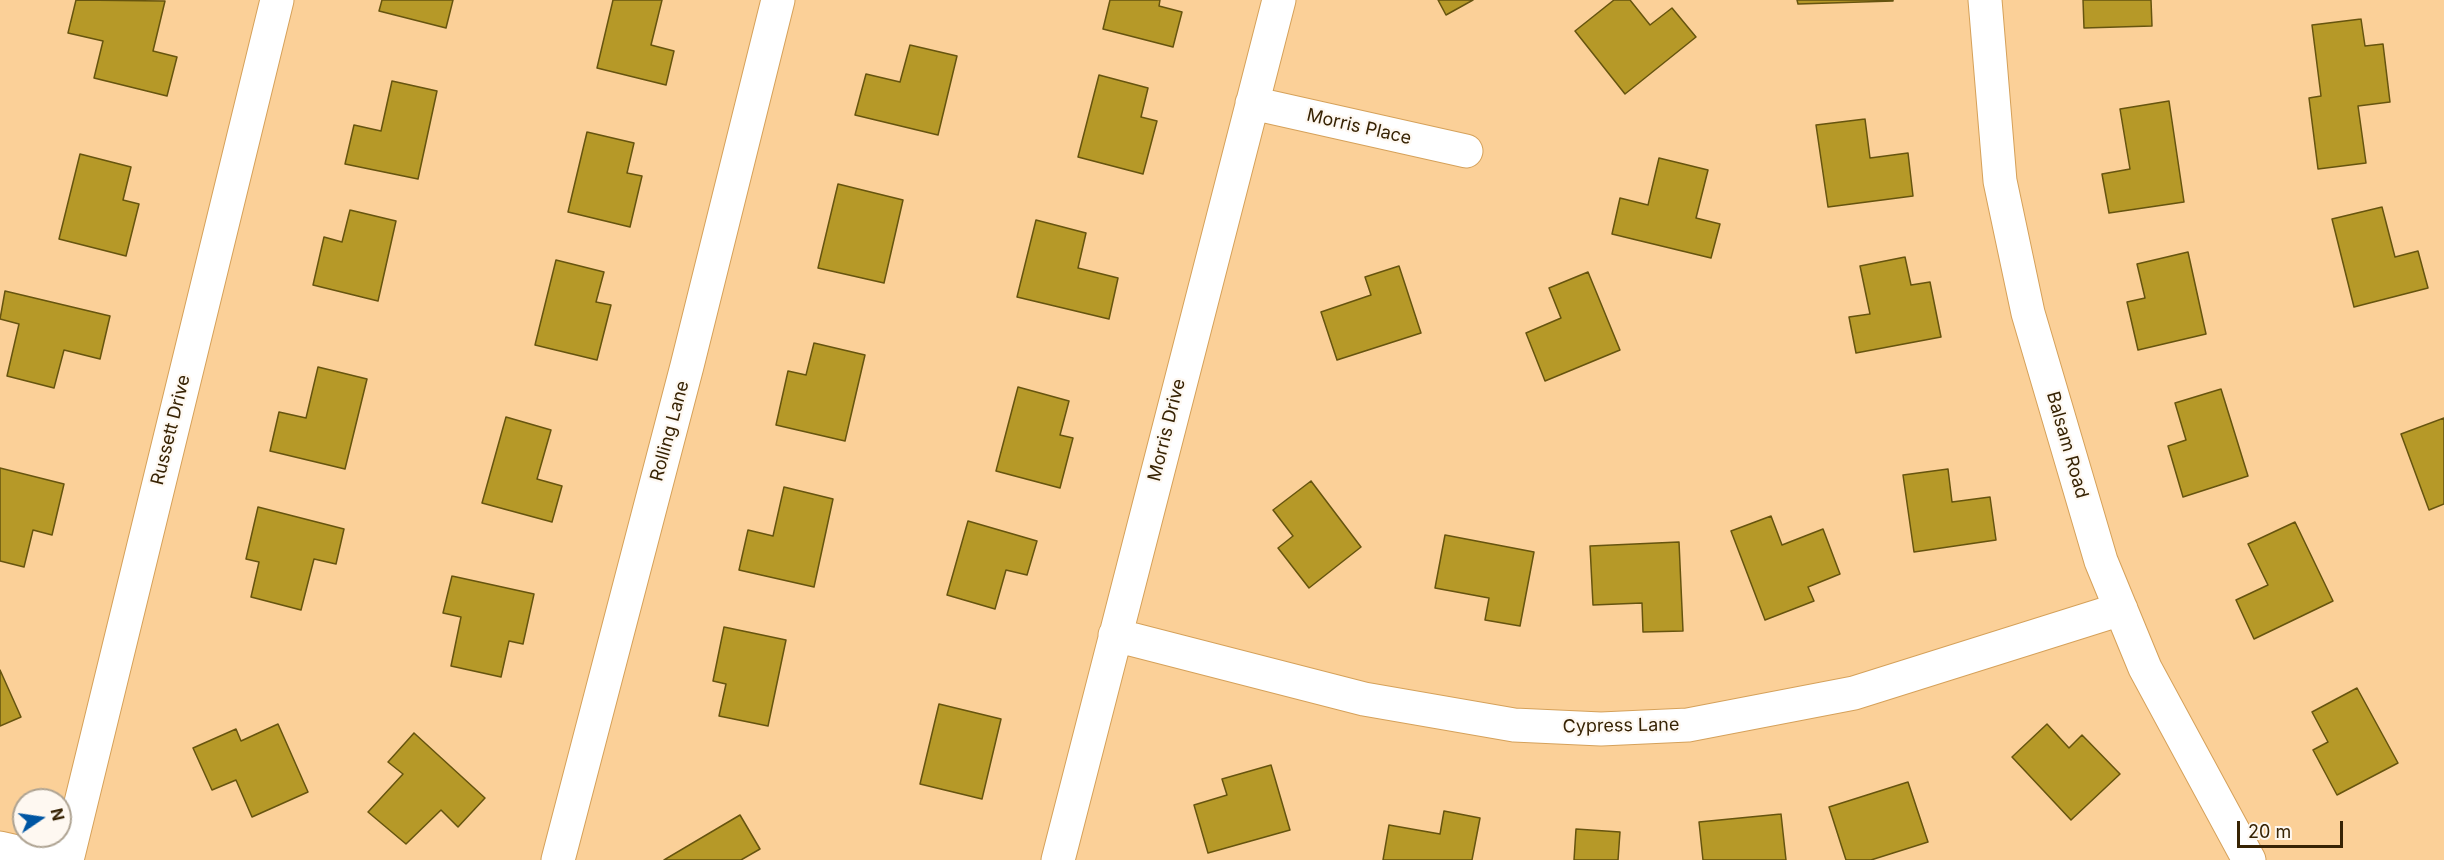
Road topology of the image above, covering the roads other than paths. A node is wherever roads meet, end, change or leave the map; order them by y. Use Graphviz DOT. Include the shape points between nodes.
graph roads {
  1 [pos="277,0"];
  2 [pos="778,0"];
  3 [pos="1279,0"];
  4 [pos="1985,0"];
  5 [pos="1251,103"];
  6 [pos="1466,151"];
  7 [pos="2121,609"];
  8 [pos="1115,635"];
  9 [pos="0,848"];
  10 [pos="53,860"];
  11 [pos="66,860"];
  12 [pos="558,860"];
  13 [pos="1058,860"];
  14 [pos="2249,860"];
  1 -- 11 [label="street, Russett Drive"];
  2 -- 12 [label="street, Rolling Lane"];
  3 -- 5 [label="street, Morris Drive"];
  4 -- 7 [label="street, Balsam Road" via="2000,181 2028,313 2101,561"];
  5 -- 6 [label="street, Morris Place"];
  5 -- 8 [label="street, Morris Drive"];
  7 -- 8 [label="street, Cypress Lane" via="1854,693 1688,725 1601,729 1514,725 1364,699"];
  7 -- 14 [label="street, Balsam Road" via="2145,668"];
  8 -- 13 [label="street, Morris Drive"];
  9 -- 10 [label="street"];
}
